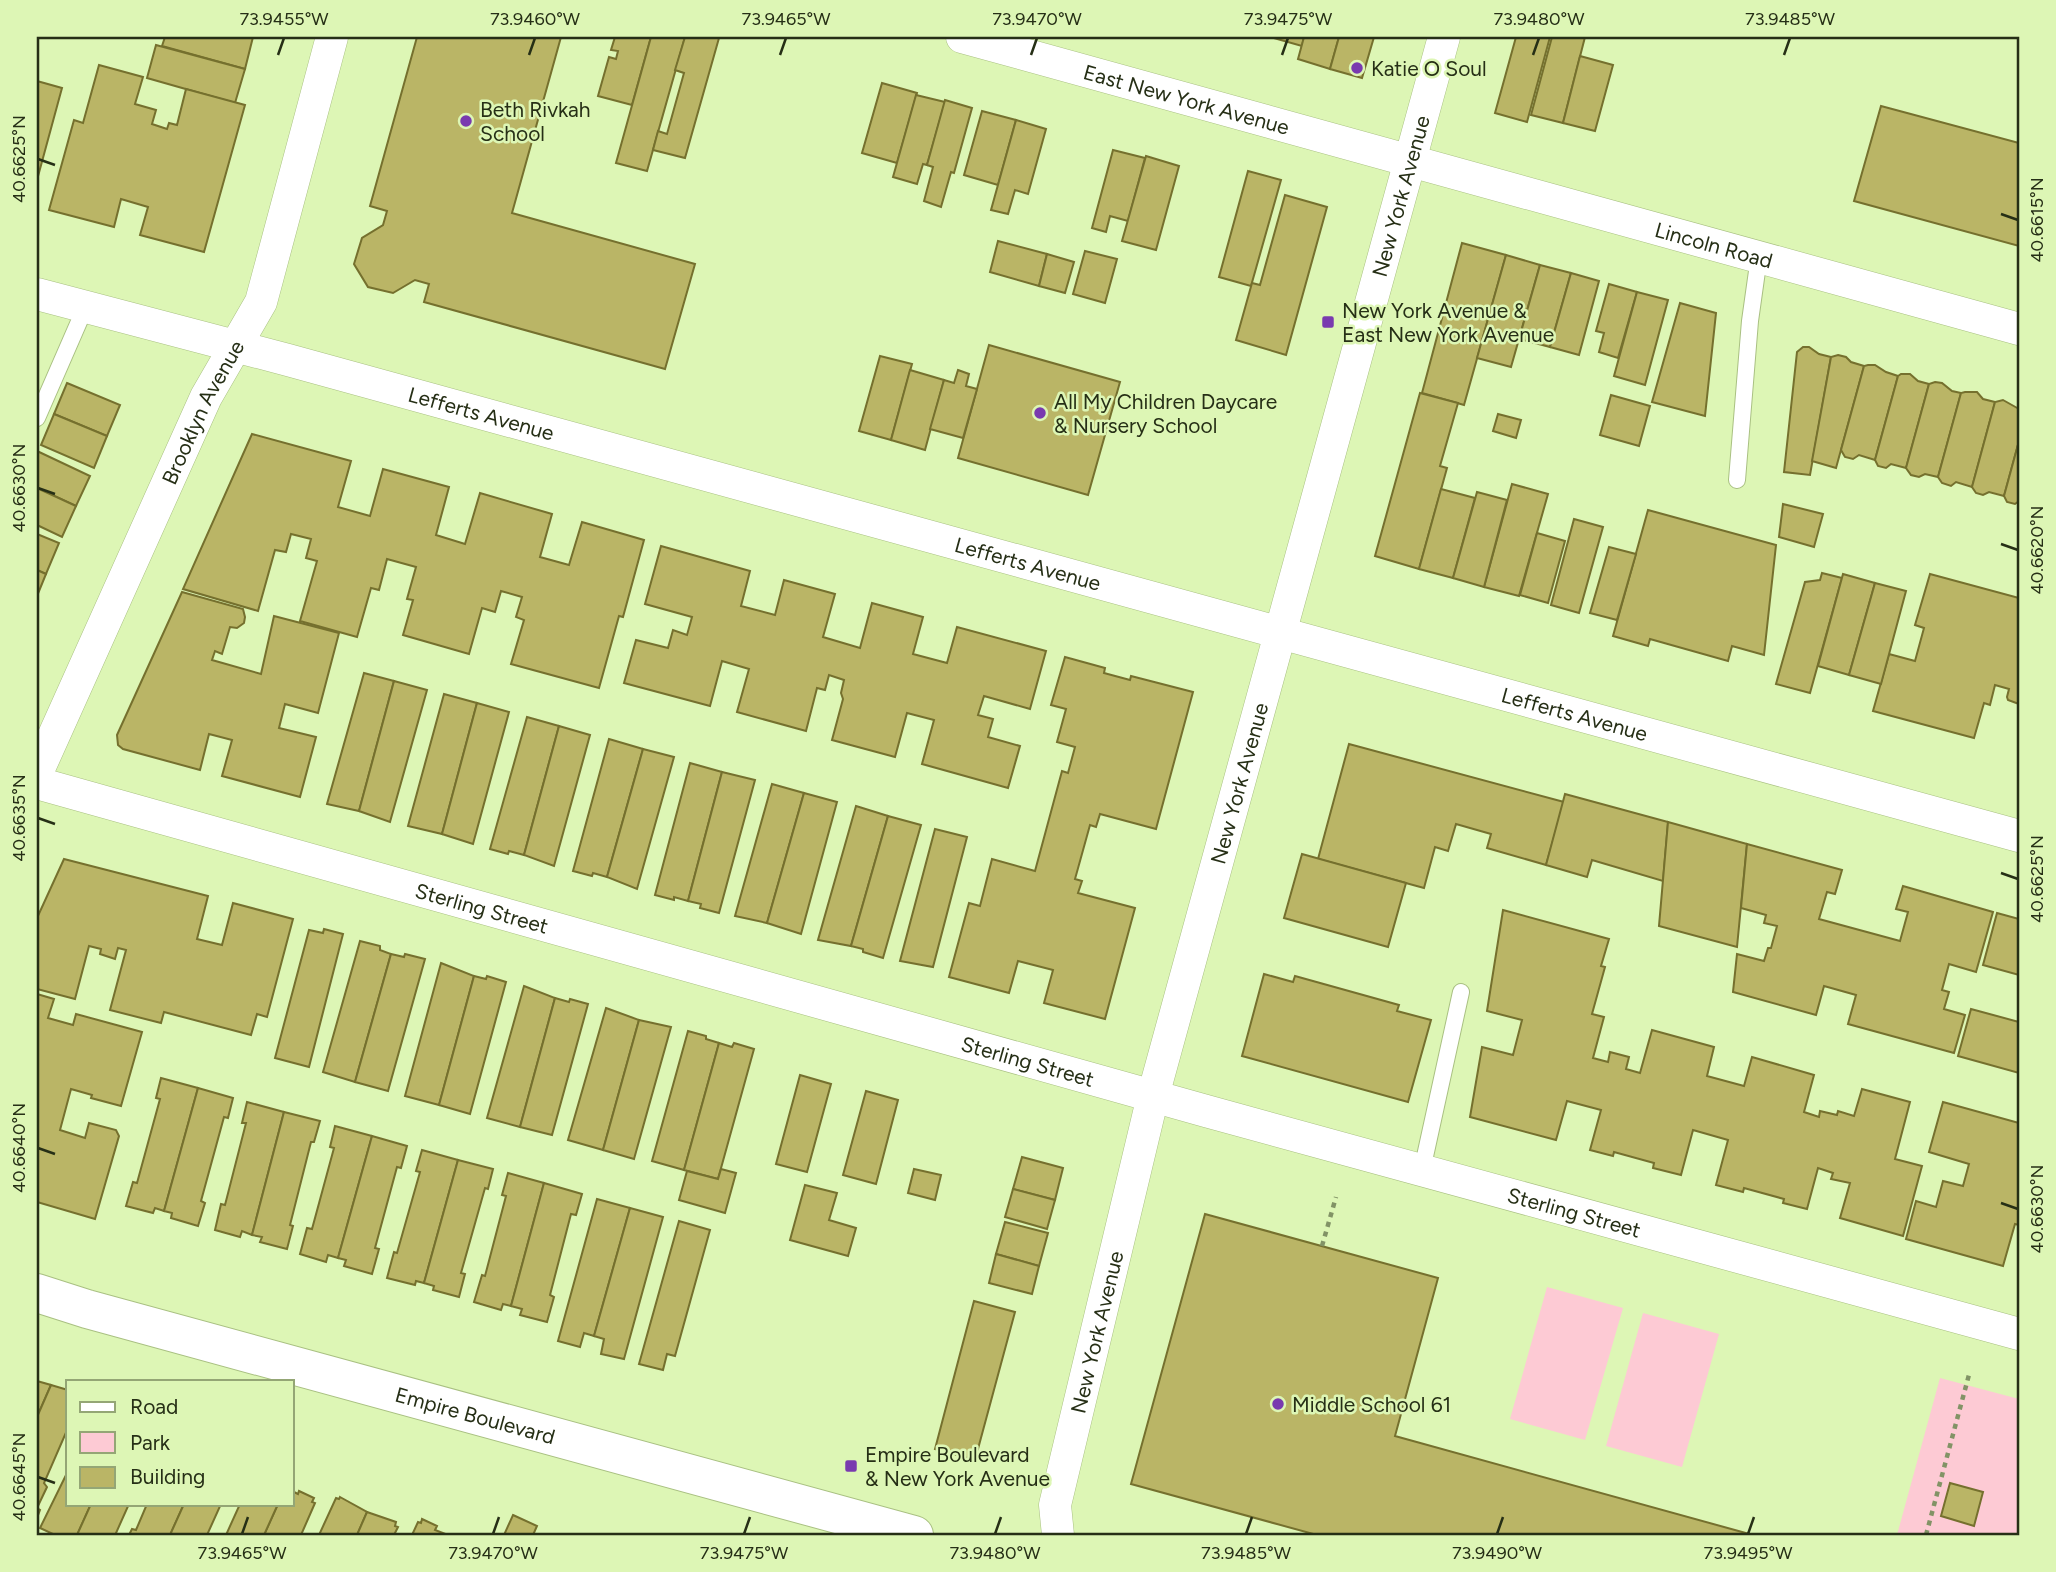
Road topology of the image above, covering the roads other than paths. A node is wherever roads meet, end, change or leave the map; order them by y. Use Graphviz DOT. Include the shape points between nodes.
graph roads {
  1 [pos="332,37"];
  2 [pos="962,37"];
  3 [pos="1444,37"];
  4 [pos="1410,161"];
  5 [pos="1759,257"];
  6 [pos="37,294"];
  7 [pos="85,308"];
  8 [pos="2019,329"];
  9 [pos="235,346"];
  10 [pos="37,418"];
  11 [pos="1737,480"];
  12 [pos="1280,632"];
  13 [pos="37,774"];
  14 [pos="37,783"];
  15 [pos="2019,835"];
  16 [pos="1461,992"];
  17 [pos="1153,1096"];
  18 [pos="1422,1170"];
  19 [pos="37,1293"];
  20 [pos="2019,1334"];
  21 [pos="914,1535"];
  22 [pos="1058,1535"];
  1 -- 9 [label="street, Brooklyn Avenue" via="261,302"];
  2 -- 4 [label="street, East New York Avenue"];
  3 -- 4 [label="street, New York Avenue"];
  4 -- 5 [label="street, Lincoln Road"];
  4 -- 12 [label="street, New York Avenue"];
  5 -- 8 [label="street, Lincoln Road"];
  5 -- 11 [label="lane"];
  6 -- 7 [label="street, Lefferts Avenue"];
  7 -- 9 [label="street, Lefferts Avenue"];
  7 -- 10 [label="lane"];
  9 -- 12 [label="street, Lefferts Avenue"];
  9 -- 13 [label="street, Brooklyn Avenue" via="206,397"];
  12 -- 15 [label="street, Lefferts Avenue"];
  12 -- 17 [label="street, New York Avenue"];
  14 -- 17 [label="street, Sterling Street"];
  16 -- 18 [label="lane"];
  17 -- 18 [label="street, Sterling Street"];
  17 -- 22 [label="street, New York Avenue" via="1055,1505"];
  18 -- 20 [label="street, Sterling Street"];
  19 -- 21 [label="main road, Empire Boulevard"];
}
